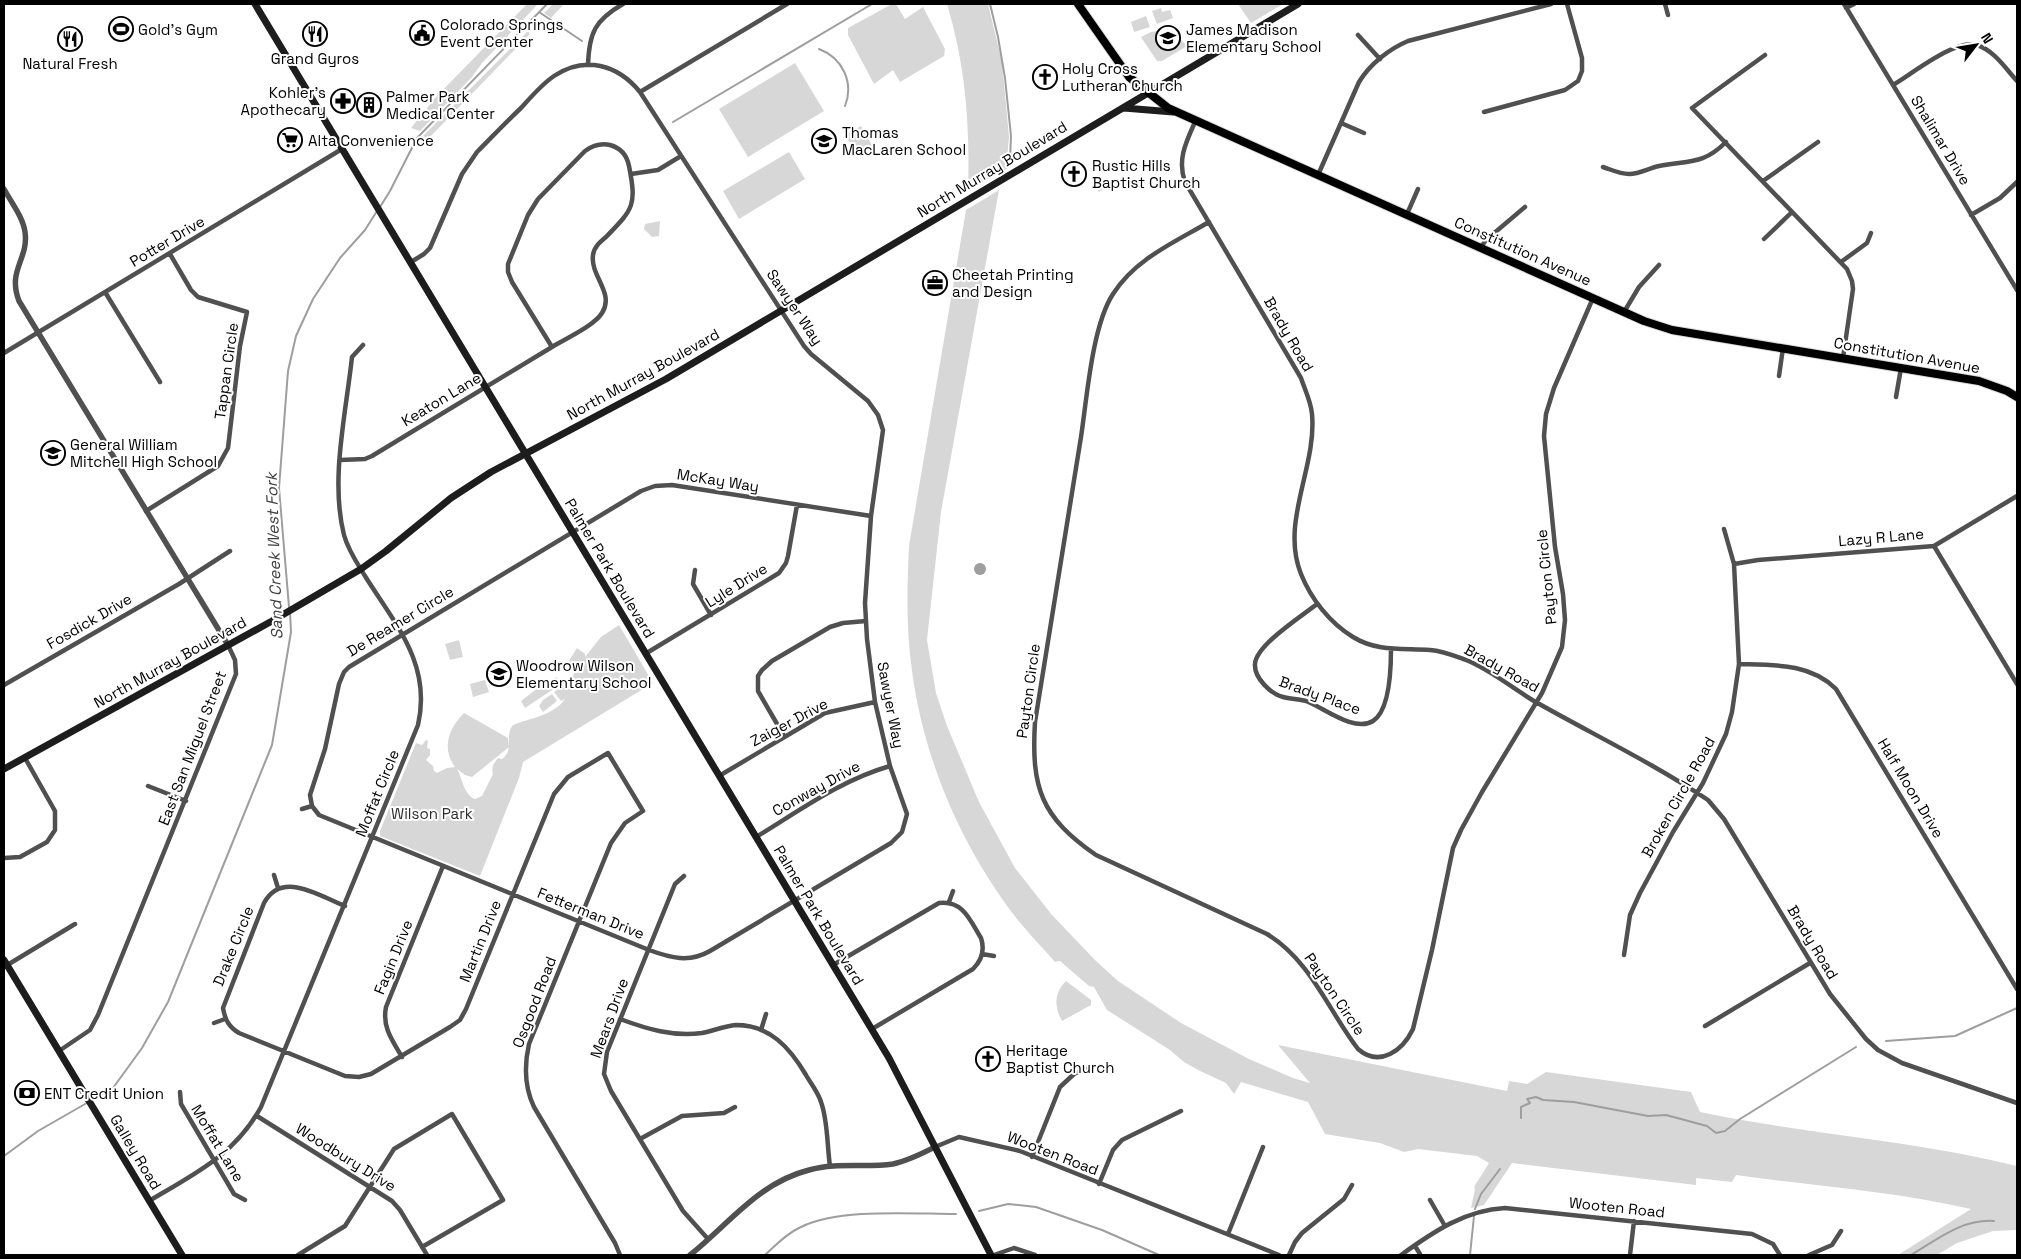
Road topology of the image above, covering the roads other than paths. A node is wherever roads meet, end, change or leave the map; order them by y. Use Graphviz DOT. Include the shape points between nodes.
graph roads {
  1 [pos="255,4"];
  2 [pos="623,4"];
  3 [pos="787,4"];
  4 [pos="1078,4"];
  5 [pos="1298,4"];
  6 [pos="1551,4"];
  7 [pos="1568,4"];
  8 [pos="1664,4"];
  9 [pos="1854,4"];
  10 [pos="1845,6"];
  11 [pos="1668,15"];
  12 [pos="1358,35"];
  13 [pos="1765,55"];
  14 [pos="1380,59"];
  15 [pos="588,65"];
  16 [pos="2017,81"];
  17 [pos="1893,85"];
  18 [pos="640,92"];
  19 [pos="1148,94"];
  20 [pos="1124,108"];
  21 [pos="1174,112"];
  22 [pos="1484,112"];
  23 [pos="1195,122"];
  24 [pos="1341,123"];
  25 [pos="1364,133"];
  26 [pos="1726,142"];
  27 [pos="1818,142"];
  28 [pos="342,149"];
  29 [pos="681,156"];
  30 [pos="1603,167"];
  31 [pos="631,174"];
  32 [pos="1318,175"];
  33 [pos="1763,181"];
  34 [pos="2017,182"];
  35 [pos="4,189"];
  36 [pos="1418,189"];
  37 [pos="1525,207"];
  38 [pos="1792,212"];
  39 [pos="1407,214"];
  40 [pos="1971,215"];
  41 [pos="1209,222"];
  42 [pos="1871,233"];
  43 [pos="1764,239"];
  44 [pos="1481,247"];
  45 [pos="170,254"];
  46 [pos="411,262"];
  47 [pos="1841,262"];
  48 [pos="1659,265"];
  49 [pos="2017,290"];
  50 [pos="106,292"];
  51 [pos="1593,298"];
  52 [pos="781,311"];
  53 [pos="1624,312"];
  54 [pos="38,332"];
  55 [pos="363,345"];
  56 [pos="552,347"];
  57 [pos="1784,348"];
  58 [pos="4,352"];
  59 [pos="1843,358"];
  60 [pos="1901,368"];
  61 [pos="1779,376"];
  62 [pos="160,382"];
  63 [pos="485,387"];
  64 [pos="1896,397"];
  65 [pos="2017,397"];
  66 [pos="525,454"];
  67 [pos="340,460"];
  68 [pos="2017,496"];
  69 [pos="797,505"];
  70 [pos="146,511"];
  71 [pos="871,516"];
  72 [pos="1724,529"];
  73 [pos="572,532"];
  74 [pos="1934,546"];
  75 [pos="230,551"];
  76 [pos="1734,564"];
  77 [pos="361,569"];
  78 [pos="695,570"];
  79 [pos="187,578"];
  80 [pos="1318,604"];
  81 [pos="710,615"];
  82 [pos="866,621"];
  83 [pos="402,635"];
  84 [pos="228,645"];
  85 [pos="1391,649"];
  86 [pos="646,654"];
  87 [pos="1739,664"];
  88 [pos="2017,684"];
  89 [pos="4,685"];
  90 [pos="875,702"];
  91 [pos="1536,702"];
  92 [pos="784,736"];
  93 [pos="25,758"];
  94 [pos="890,766"];
  95 [pos="4,770"];
  96 [pos="719,776"];
  97 [pos="148,786"];
  98 [pos="631,790"];
  99 [pos="1697,793"];
  100 [pos="186,800"];
  101 [pos="312,806"];
  102 [pos="302,809"];
  103 [pos="373,837"];
  104 [pos="756,837"];
  105 [pos="4,858"];
  106 [pos="443,866"];
  107 [pos="274,875"];
  108 [pos="684,876"];
  109 [pos="278,888"];
  110 [pos="953,891"];
  111 [pos="513,894"];
  112 [pos="795,901"];
  113 [pos="950,902"];
  114 [pos="344,906"];
  115 [pos="580,922"];
  116 [pos="75,924"];
  117 [pos="648,950"];
  118 [pos="982,954"];
  119 [pos="1624,955"];
  120 [pos="994,956"];
  121 [pos="1810,962"];
  122 [pos="5,964"];
  123 [pos="833,965"];
  124 [pos="2017,989"];
  125 [pos="766,1014"];
  126 [pos="225,1019"];
  127 [pos="620,1019"];
  128 [pos="214,1023"];
  129 [pos="1705,1026"];
  130 [pos="872,1029"];
  131 [pos="761,1030"];
  132 [pos="59,1051"];
  133 [pos="285,1051"];
  134 [pos="402,1057"];
  135 [pos="1094,1066"];
  136 [pos="180,1092"];
  137 [pos="2017,1103"];
  138 [pos="735,1107"];
  139 [pos="1181,1111"];
  140 [pos="256,1116"];
  141 [pos="640,1139"];
  142 [pos="935,1147"];
  143 [pos="1263,1147"];
  144 [pos="1032,1157"];
  145 [pos="215,1161"];
  146 [pos="830,1166"];
  147 [pos="1099,1184"];
  148 [pos="1352,1185"];
  149 [pos="370,1186"];
  150 [pos="245,1200"];
  151 [pos="1430,1200"];
  152 [pos="149,1201"];
  153 [pos="1634,1221"];
  154 [pos="1445,1226"];
  155 [pos="1841,1231"];
  156 [pos="1228,1234"];
  157 [pos="708,1239"];
  158 [pos="1415,1246"];
  159 [pos="422,1247"];
  160 [pos="1420,1254"];
  161 [pos="182,1255"];
  162 [pos="298,1255"];
  163 [pos="427,1255"];
  164 [pos="620,1255"];
  165 [pos="690,1255"];
  166 [pos="993,1255"];
  167 [pos="1035,1255"];
  168 [pos="1279,1255"];
  169 [pos="1289,1255"];
  170 [pos="1401,1255"];
  171 [pos="1630,1255"];
  172 [pos="1780,1255"];
  173 [pos="1809,1255"];
  1 -- 28 [label="main road, Palmer Park Boulevard"];
  2 -- 15 [label="street" via="610,11 597,25 589,45"];
  3 -- 18 [label="street"];
  4 -- 19 [label="main road, Constitution Avenue" via="1121,68"];
  5 -- 19 [label="main road, North Murray Boulevard"];
  6 -- 14 [label="street" via="1408,41 1394,47"];
  7 -- 22 [label="street" via="1582,58 1578,81 1565,90"];
  8 -- 11 [label="street"];
  9 -- 10 [label="street"];
  10 -- 17 [label="street, Shalimar Drive"];
  12 -- 14 [label="street"];
  13 -- 26 [label="street" via="1692,108"];
  14 -- 24 [label="street" via="1362,76"];
  15 -- 18 [label="street, Sawyer Way" via="612,68 632,81"];
  15 -- 46 [label="street, Sawyer Way" via="555,75 477,152 462,174 430,248"];
  16 -- 17 [label="street" via="1988,50 1970,44 1951,49"];
  17 -- 40 [label="street, Shalimar Drive"];
  18 -- 29 [label="street, Sawyer Way"];
  19 -- 20 [label="main road, North Murray Boulevard"];
  19 -- 21 [label="main road, Constitution Avenue"];
  20 -- 21 [label="main road"];
  20 -- 52 [label="main road, North Murray Boulevard"];
  21 -- 23 [label="main road, Constitution Avenue"];
  23 -- 32 [label="main road, Constitution Avenue"];
  23 -- 41 [label="street, Brady Road" via="1181,166 1186,182"];
  24 -- 25 [label="street"];
  24 -- 32 [label="street"];
  26 -- 30 [label="street" via="1714,154 1704,158 1638,173 1623,174"];
  26 -- 33 [label="street"];
  27 -- 33 [label="street"];
  28 -- 45 [label="street, Potter Drive"];
  28 -- 46 [label="main road, Palmer Park Boulevard"];
  29 -- 31 [label="street" via="658,170"];
  29 -- 52 [label="street, Sawyer Way"];
  31 -- 56 [label="street, Keaton Lane" via="631,209 594,250 596,276 606,298 602,313"];
  31 -- 56 [label="street, Keaton Lane" via="620,150 605,144 594,146 538,198 528,215 510,257 508,272"];
  32 -- 39 [label="main road, Constitution Avenue"];
  33 -- 38 [label="street"];
  34 -- 40 [label="street" via="2000,198"];
  35 -- 54 [label="street, East San Miguel Street" via="26,234 15,274 16,295"];
  36 -- 39 [label="street"];
  37 -- 44 [label="street"];
  38 -- 43 [label="street"];
  38 -- 47 [label="street"];
  39 -- 44 [label="main road, Constitution Avenue"];
  40 -- 49 [label="street, Shalimar Drive"];
  41 -- 80 [label="street, Brady Road" via="1301,378 1310,404 1311,444 1295,548 1300,573"];
  41 -- 91 [label="street, Payton Circle" via="1130,272 1112,295 1100,322 1035,722 1034,767 1048,808 1064,830 1096,855 1276,939 1308,971 1358,1050 1369,1056 1382,1056 1398,1050 1413,1029 1458,835"];
  42 -- 47 [label="street" via="1867,243"];
  44 -- 51 [label="main road, Constitution Avenue"];
  45 -- 50 [label="street, Potter Drive"];
  45 -- 70 [label="street, Tappan Circle" via="198,297 248,312 240,346 228,448 223,460"];
  46 -- 63 [label="main road, Palmer Park Boulevard"];
  47 -- 59 [label="street" via="1850,275 1853,289"];
  48 -- 53 [label="street" via="1639,287"];
  50 -- 54 [label="street, Potter Drive"];
  50 -- 62 [label="street"];
  51 -- 53 [label="main road, Constitution Avenue"];
  51 -- 91 [label="street, Payton Circle" via="1546,414 1544,436 1565,620 1562,647"];
  52 -- 66 [label="main road, North Murray Boulevard" via="645,390"];
  52 -- 71 [label="street, Sawyer Way" via="811,354 868,401 878,415 884,430"];
  53 -- 57 [label="main road, Constitution Avenue" via="1672,330"];
  54 -- 58 [label="street, Potter Drive"];
  54 -- 70 [label="street, East San Miguel Street"];
  55 -- 67 [label="street, Moffat Circle" via="352,357"];
  56 -- 63 [label="street, Keaton Lane"];
  57 -- 59 [label="main road, Constitution Avenue"];
  57 -- 61 [label="street"];
  59 -- 60 [label="main road, Constitution Avenue"];
  60 -- 64 [label="street"];
  60 -- 65 [label="main road, Constitution Avenue" via="1979,381"];
  63 -- 66 [label="main road, Palmer Park Boulevard"];
  63 -- 67 [label="street, Keaton Lane" via="372,456"];
  66 -- 73 [label="main road, Palmer Park Boulevard"];
  66 -- 77 [label="main road, North Murray Boulevard" via="451,498"];
  67 -- 77 [label="street, Moffat Circle" via="338,481 345,536"];
  68 -- 74 [label="street, Lazy R Lane"];
  69 -- 71 [label="street, McKay Way"];
  69 -- 73 [label="street, McKay Way" via="663,485 641,491"];
  69 -- 81 [label="street, Lyle Drive" via="783,569 772,579"];
  70 -- 79 [label="street, East San Miguel Street"];
  71 -- 82 [label="street, Sawyer Way" via="865,584"];
  72 -- 76 [label="street, Broken Circle Road"];
  73 -- 83 [label="street, De Reamer Circle"];
  73 -- 86 [label="main road, Palmer Park Boulevard"];
  74 -- 76 [label="street, Lazy R Lane"];
  74 -- 88 [label="street"];
  75 -- 79 [label="street, Fosdick Drive"];
  76 -- 87 [label="street, Broken Circle Road"];
  77 -- 83 [label="street, Moffat Circle"];
  77 -- 84 [label="main road, North Murray Boulevard"];
  78 -- 81 [label="street" via="693,584"];
  79 -- 84 [label="street, East San Miguel Street"];
  79 -- 89 [label="street, Fosdick Drive"];
  80 -- 85 [label="street, Brady Road" via="1329,618 1353,637"];
  80 -- 85 [label="street, Brady Place" via="1257,656 1255,670 1267,688 1275,693 1305,701 1348,721 1371,722 1381,712 1391,674"];
  81 -- 86 [label="street, Lyle Drive"];
  82 -- 90 [label="street, Sawyer Way"];
  82 -- 92 [label="street" via="830,627 762,670 758,676 758,691"];
  83 -- 101 [label="street, De Reamer Circle" via="349,667 341,677 325,749 310,795"];
  83 -- 103 [label="street, Moffat Circle" via="420,675 421,712"];
  84 -- 93 [label="main road, North Murray Boulevard"];
  84 -- 100 [label="street, East San Miguel Street" via="235,660 236,674"];
  85 -- 91 [label="street, Brady Road" via="1431,650 1456,656"];
  86 -- 96 [label="main road, Palmer Park Boulevard"];
  87 -- 99 [label="street, Broken Circle Road" via="1726,734"];
  87 -- 124 [label="street, Half Moon Drive" via="1780,665 1810,672 1836,689"];
  90 -- 92 [label="street, Zaiger Drive" via="826,713"];
  90 -- 94 [label="street, Sawyer Way"];
  91 -- 99 [label="street, Brady Road"];
  92 -- 96 [label="street, Zaiger Drive"];
  93 -- 95 [label="main road, North Murray Boulevard"];
  93 -- 105 [label="street" via="55,811 55,830 48,842 41,846 20,857"];
  94 -- 104 [label="street, Conway Drive" via="846,783"];
  94 -- 112 [label="street, Sawyer Way" via="907,814 902,832 891,843"];
  96 -- 104 [label="main road, Palmer Park Boulevard"];
  97 -- 100 [label="street"];
  98 -- 111 [label="street, Martin Drive" via="608,753 568,777 554,794"];
  98 -- 115 [label="street, Osgood Road" via="643,811 616,834"];
  99 -- 119 [label="street, Broken Circle Road" via="1630,915"];
  99 -- 121 [label="street, Brady Road" via="1708,800 1724,819"];
  100 -- 132 [label="street, East San Miguel Street" via="94,1023 83,1036"];
  101 -- 102 [label="street"];
  101 -- 103 [label="street" via="319,815"];
  103 -- 106 [label="street, Fetterman Drive"];
  103 -- 114 [label="street, Moffat Circle"];
  104 -- 112 [label="main road, Palmer Park Boulevard"];
  106 -- 111 [label="street, Fetterman Drive"];
  106 -- 134 [label="street, Fagin Drive" via="384,1015 387,1031"];
  107 -- 109 [label="street"];
  108 -- 117 [label="street, Mears Drive" via="676,884"];
  109 -- 114 [label="street" via="293,886"];
  109 -- 126 [label="street, Drake Circle" via="267,897 224,1001"];
  110 -- 113 [label="street"];
  111 -- 115 [label="street, Fetterman Drive"];
  111 -- 134 [label="street, Martin Drive" via="460,1020"];
  112 -- 117 [label="street, Fetterman Drive" via="703,955 684,959"];
  112 -- 123 [label="main road, Palmer Park Boulevard"];
  113 -- 118 [label="street" via="960,907 972,924 983,943"];
  113 -- 123 [label="street" via="933,905"];
  114 -- 133 [label="street, Moffat Circle"];
  115 -- 117 [label="street, Fetterman Drive"];
  115 -- 164 [label="street, Osgood Road" via="529,1044 526,1077 534,1107"];
  116 -- 122 [label="street"];
  117 -- 127 [label="street, Mears Drive"];
  118 -- 120 [label="street"];
  118 -- 130 [label="street" via="973,968"];
  121 -- 129 [label="street"];
  121 -- 137 [label="street, Brady Road" via="1855,1027 1878,1050 1902,1063"];
  122 -- 132 [label="main road, Galley Road"];
  123 -- 130 [label="main road, Palmer Park Boulevard"];
  125 -- 131 [label="street"];
  126 -- 128 [label="street"];
  126 -- 133 [label="street" via="240,1033"];
  127 -- 131 [label="street" via="645,1029 679,1034 701,1033 734,1025"];
  127 -- 141 [label="street, Mears Drive" via="607,1052 604,1074"];
  130 -- 142 [label="main road, Palmer Park Boulevard"];
  131 -- 146 [label="street" via="790,1050 818,1096 823,1109"];
  132 -- 152 [label="main road, Galley Road"];
  133 -- 134 [label="street, Martin Drive" via="353,1077 371,1074"];
  133 -- 140 [label="street, Moffat Circle"];
  135 -- 144 [label="street" via="1064,1082"];
  136 -- 145 [label="street, Moffat Lane" via="181,1104"];
  138 -- 141 [label="street" via="724,1113 682,1116"];
  139 -- 147 [label="street" via="1122,1140 1113,1150"];
  140 -- 145 [label="street, Moffat Circle" via="235,1144"];
  140 -- 149 [label="street, Woodbury Drive"];
  141 -- 157 [label="street, Mears Drive" via="683,1211"];
  142 -- 144 [label="street, Wooten Road" via="953,1138 965,1138 1003,1146"];
  142 -- 146 [label="street, Wooten Road" via="911,1159 891,1164"];
  142 -- 166 [label="main road, Palmer Park Boulevard"];
  143 -- 156 [label="street"];
  144 -- 147 [label="street, Wooten Road"];
  145 -- 150 [label="street, Moffat Lane" via="234,1194"];
  145 -- 152 [label="street, Moffat Circle"];
  146 -- 157 [label="street, Wooten Road" via="796,1174 772,1185 750,1200"];
  147 -- 156 [label="street, Wooten Road"];
  148 -- 169 [label="street" via="1344,1199 1302,1233"];
  149 -- 159 [label="street, Woodbury Drive" via="397,1206"];
  149 -- 159 [label="street" via="394,1149 452,1114 503,1200"];
  149 -- 162 [label="street" via="345,1226"];
  151 -- 154 [label="street"];
  152 -- 161 [label="main road, Galley Road"];
  153 -- 154 [label="street, Wooten Road" via="1506,1208 1485,1210"];
  153 -- 171 [label="street"];
  153 -- 172 [label="street, Wooten Road" via="1752,1234 1774,1244"];
  154 -- 158 [label="street, Wooten Road"];
  155 -- 173 [label="street" via="1832,1246"];
  156 -- 168 [label="street, Wooten Road"];
  157 -- 165 [label="street, Wooten Road"];
  158 -- 160 [label="street"];
  158 -- 170 [label="street, Wooten Road"];
  159 -- 163 [label="street, Woodbury Drive"];
  166 -- 167 [label="street" via="1014,1248"];
}
